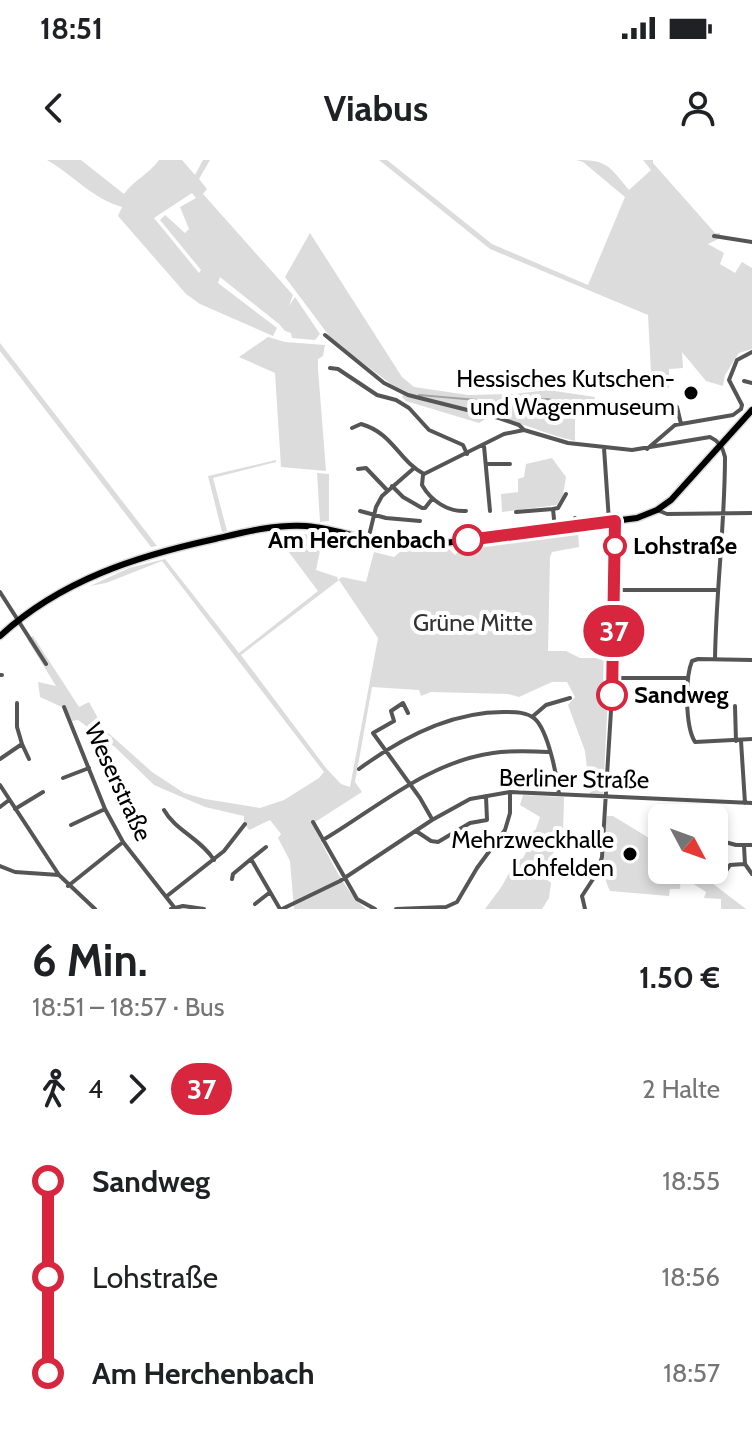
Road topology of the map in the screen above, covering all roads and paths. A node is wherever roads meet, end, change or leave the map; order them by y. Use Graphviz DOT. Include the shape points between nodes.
graph roads {
  1 [pos="714,236"];
  2 [pos="752,242"];
  3 [pos="325,335"];
  4 [pos="752,352"];
  5 [pos="330,368"];
  6 [pos="744,381"];
  7 [pos="752,383"];
  8 [pos="677,407"];
  9 [pos="741,409"];
  10 [pos="750,413"];
  11 [pos="681,424"];
  12 [pos="352,428"];
  13 [pos="524,430"];
  14 [pos="721,445"];
  15 [pos="484,446"];
  16 [pos="604,448"];
  17 [pos="647,449"];
  18 [pos="467,454"];
  19 [pos="487,464"];
  20 [pos="510,464"];
  21 [pos="358,469"];
  22 [pos="413,469"];
  23 [pos="424,474"];
  24 [pos="392,486"];
  25 [pos="387,490"];
  26 [pos="566,494"];
  27 [pos="432,499"];
  28 [pos="553,509"];
  29 [pos="657,510"];
  30 [pos="360,511"];
  31 [pos="466,511"];
  32 [pos="490,511"];
  33 [pos="516,512"];
  34 [pos="752,513"];
  35 [pos="723,514"];
  36 [pos="373,516"];
  37 [pos="420,521"];
  38 [pos="612,522"];
  39 [pos="555,529"];
  40 [pos="368,540"];
  41 [pos="614,590"];
  42 [pos="717,590"];
  43 [pos="0,592"];
  44 [pos="17,622"];
  45 [pos="0,636"];
  46 [pos="715,659"];
  47 [pos="752,660"];
  48 [pos="46,664"];
  49 [pos="613,678"];
  50 [pos="687,678"];
  51 [pos="570,698"];
  52 [pos="17,703"];
  53 [pos="735,706"];
  54 [pos="64,707"];
  55 [pos="408,713"];
  56 [pos="532,717"];
  57 [pos="752,739"];
  58 [pos="739,741"];
  59 [pos="22,744"];
  60 [pos="384,751"];
  61 [pos="549,752"];
  62 [pos="0,759"];
  63 [pos="29,759"];
  64 [pos="89,768"];
  65 [pos="359,769"];
  66 [pos="63,778"];
  67 [pos="410,784"];
  68 [pos="0,785"];
  69 [pos="43,792"];
  70 [pos="510,792"];
  71 [pos="559,794"];
  72 [pos="486,796"];
  73 [pos="605,797"];
  74 [pos="9,800"];
  75 [pos="745,803"];
  76 [pos="752,803"];
  77 [pos="0,807"];
  78 [pos="15,809"];
  79 [pos="105,809"];
  80 [pos="164,810"];
  81 [pos="432,820"];
  82 [pos="313,822"];
  83 [pos="245,824"];
  84 [pos="71,825"];
  85 [pos="416,831"];
  86 [pos="323,840"];
  87 [pos="123,842"];
  88 [pos="728,842"];
  89 [pos="752,845"];
  90 [pos="744,846"];
  91 [pos="266,847"];
  92 [pos="251,859"];
  93 [pos="214,860"];
  94 [pos="745,864"];
  95 [pos="0,866"];
  96 [pos="728,868"];
  97 [pos="752,874"];
  98 [pos="59,875"];
  99 [pos="344,878"];
  100 [pos="232,879"];
  101 [pos="461,880"];
  102 [pos="469,882"];
  103 [pos="68,886"];
  104 [pos="269,893"];
  105 [pos="167,896"];
  106 [pos="255,904"];
  107 [pos="172,908"];
  108 [pos="95,909"];
  109 [pos="204,909"];
  110 [pos="281,909"];
  111 [pos="375,909"];
  112 [pos="396,909"];
  113 [pos="585,909"];
  1 -- 2 [label="street"];
  3 -- 13 [label="street" via="384,383 408,395 499,418"];
  4 -- 9 [label="street" via="737,360 729,380"];
  5 -- 18 [label="street" via="409,408 429,430 463,445"];
  6 -- 7 [label="street"];
  8 -- 11 [label="street"];
  9 -- 10 [label="street"];
  9 -- 11 [label="street"];
  10 -- 14 [label="main road"];
  11 -- 17 [label="street"];
  12 -- 22 [label="street" via="361,424 387,437"];
  13 -- 15 [label="street"];
  13 -- 16 [label="street"];
  14 -- 17 [label="street" via="710,437"];
  14 -- 29 [label="main road"];
  14 -- 35 [label="street"];
  15 -- 18 [label="street"];
  15 -- 19 [label="street"];
  16 -- 17 [label="street"];
  16 -- 38 [label="street"];
  18 -- 23 [label="street"];
  19 -- 20 [label="street"];
  19 -- 32 [label="street"];
  21 -- 25 [label="street" via="366,468"];
  22 -- 23 [label="street"];
  22 -- 24 [label="street"];
  23 -- 27 [label="street" via="421,481"];
  24 -- 25 [label="street"];
  24 -- 27 [label="street" via="422,508"];
  25 -- 36 [label="street"];
  26 -- 28 [label="street"];
  27 -- 31 [label="street" via="451,510"];
  28 -- 33 [label="street"];
  28 -- 39 [label="street"];
  29 -- 35 [label="street"];
  29 -- 38 [label="main road"];
  30 -- 36 [label="street"];
  34 -- 35 [label="street"];
  35 -- 42 [label="street"];
  36 -- 37 [label="street"];
  36 -- 40 [label="street"];
  38 -- 39 [label="main road" via="575,522"];
  38 -- 41 [label="street"];
  39 -- 40 [label="main road" via="424,546"];
  40 -- 44 [label="main road" via="289,525 143,555 92,575"];
  41 -- 42 [label="street"];
  41 -- 49 [label="street"];
  42 -- 46 [label="street"];
  43 -- 44 [label="street"];
  44 -- 45 [label="main road"];
  44 -- 48 [label="street"];
  46 -- 47 [label="street"];
  46 -- 50 [label="street" via="692,661"];
  49 -- 50 [label="street"];
  49 -- 73 [label="street"];
  50 -- 58 [label="street" via="695,742"];
  51 -- 56 [label="street" via="546,705"];
  52 -- 59 [label="street"];
  53 -- 58 [label="street"];
  54 -- 64 [label="street, Weserstraße"];
  55 -- 60 [label="street" via="403,703 391,711 394,721 374,731"];
  56 -- 60 [label="street" via="495,712 455,720"];
  56 -- 61 [label="street"];
  57 -- 58 [label="street"];
  58 -- 75 [label="street"];
  59 -- 62 [label="street"];
  59 -- 63 [label="street"];
  60 -- 65 [label="street"];
  60 -- 67 [label="street"];
  61 -- 67 [label="street" via="479,755"];
  61 -- 71 [label="street"];
  64 -- 66 [label="street"];
  64 -- 79 [label="street, Weserstraße"];
  67 -- 81 [label="street"];
  67 -- 86 [label="street"];
  68 -- 74 [label="street"];
  69 -- 78 [label="street"];
  70 -- 71 [label="street, Berliner Straße"];
  70 -- 72 [label="street, Berliner Straße"];
  70 -- 102 [label="street" via="509,822"];
  71 -- 73 [label="street, Berliner Straße"];
  72 -- 81 [label="street, Berliner Straße" via="460,803"];
  72 -- 85 [label="street" via="487,820 470,823 438,842"];
  73 -- 75 [label="street, Berliner Straße"];
  73 -- 113 [label="street" via="601,864 582,896"];
  74 -- 77 [label="street"];
  74 -- 78 [label="street"];
  75 -- 76 [label="street, Berliner Straße"];
  78 -- 98 [label="street"];
  79 -- 84 [label="street"];
  79 -- 87 [label="street, Weserstraße"];
  80 -- 93 [label="street"];
  81 -- 85 [label="street, Berliner Straße"];
  82 -- 86 [label="street"];
  83 -- 93 [label="street"];
  85 -- 99 [label="street, Berliner Straße"];
  86 -- 99 [label="street"];
  87 -- 103 [label="street"];
  87 -- 105 [label="street, Weserstraße"];
  88 -- 90 [label="street"];
  89 -- 90 [label="street"];
  90 -- 94 [label="street"];
  91 -- 92 [label="street"];
  92 -- 100 [label="street"];
  92 -- 104 [label="street"];
  93 -- 105 [label="street"];
  94 -- 96 [label="street"];
  94 -- 97 [label="street"];
  95 -- 98 [label="street"];
  98 -- 103 [label="street"];
  99 -- 110 [label="street, Berliner Straße"];
  99 -- 111 [label="street" via="357,899"];
  101 -- 102 [label="street"];
  102 -- 112 [label="street" via="453,906"];
  103 -- 108 [label="street"];
  104 -- 106 [label="street"];
  104 -- 110 [label="street"];
  105 -- 107 [label="street, Weserstraße"];
  107 -- 109 [label="street"];
}
